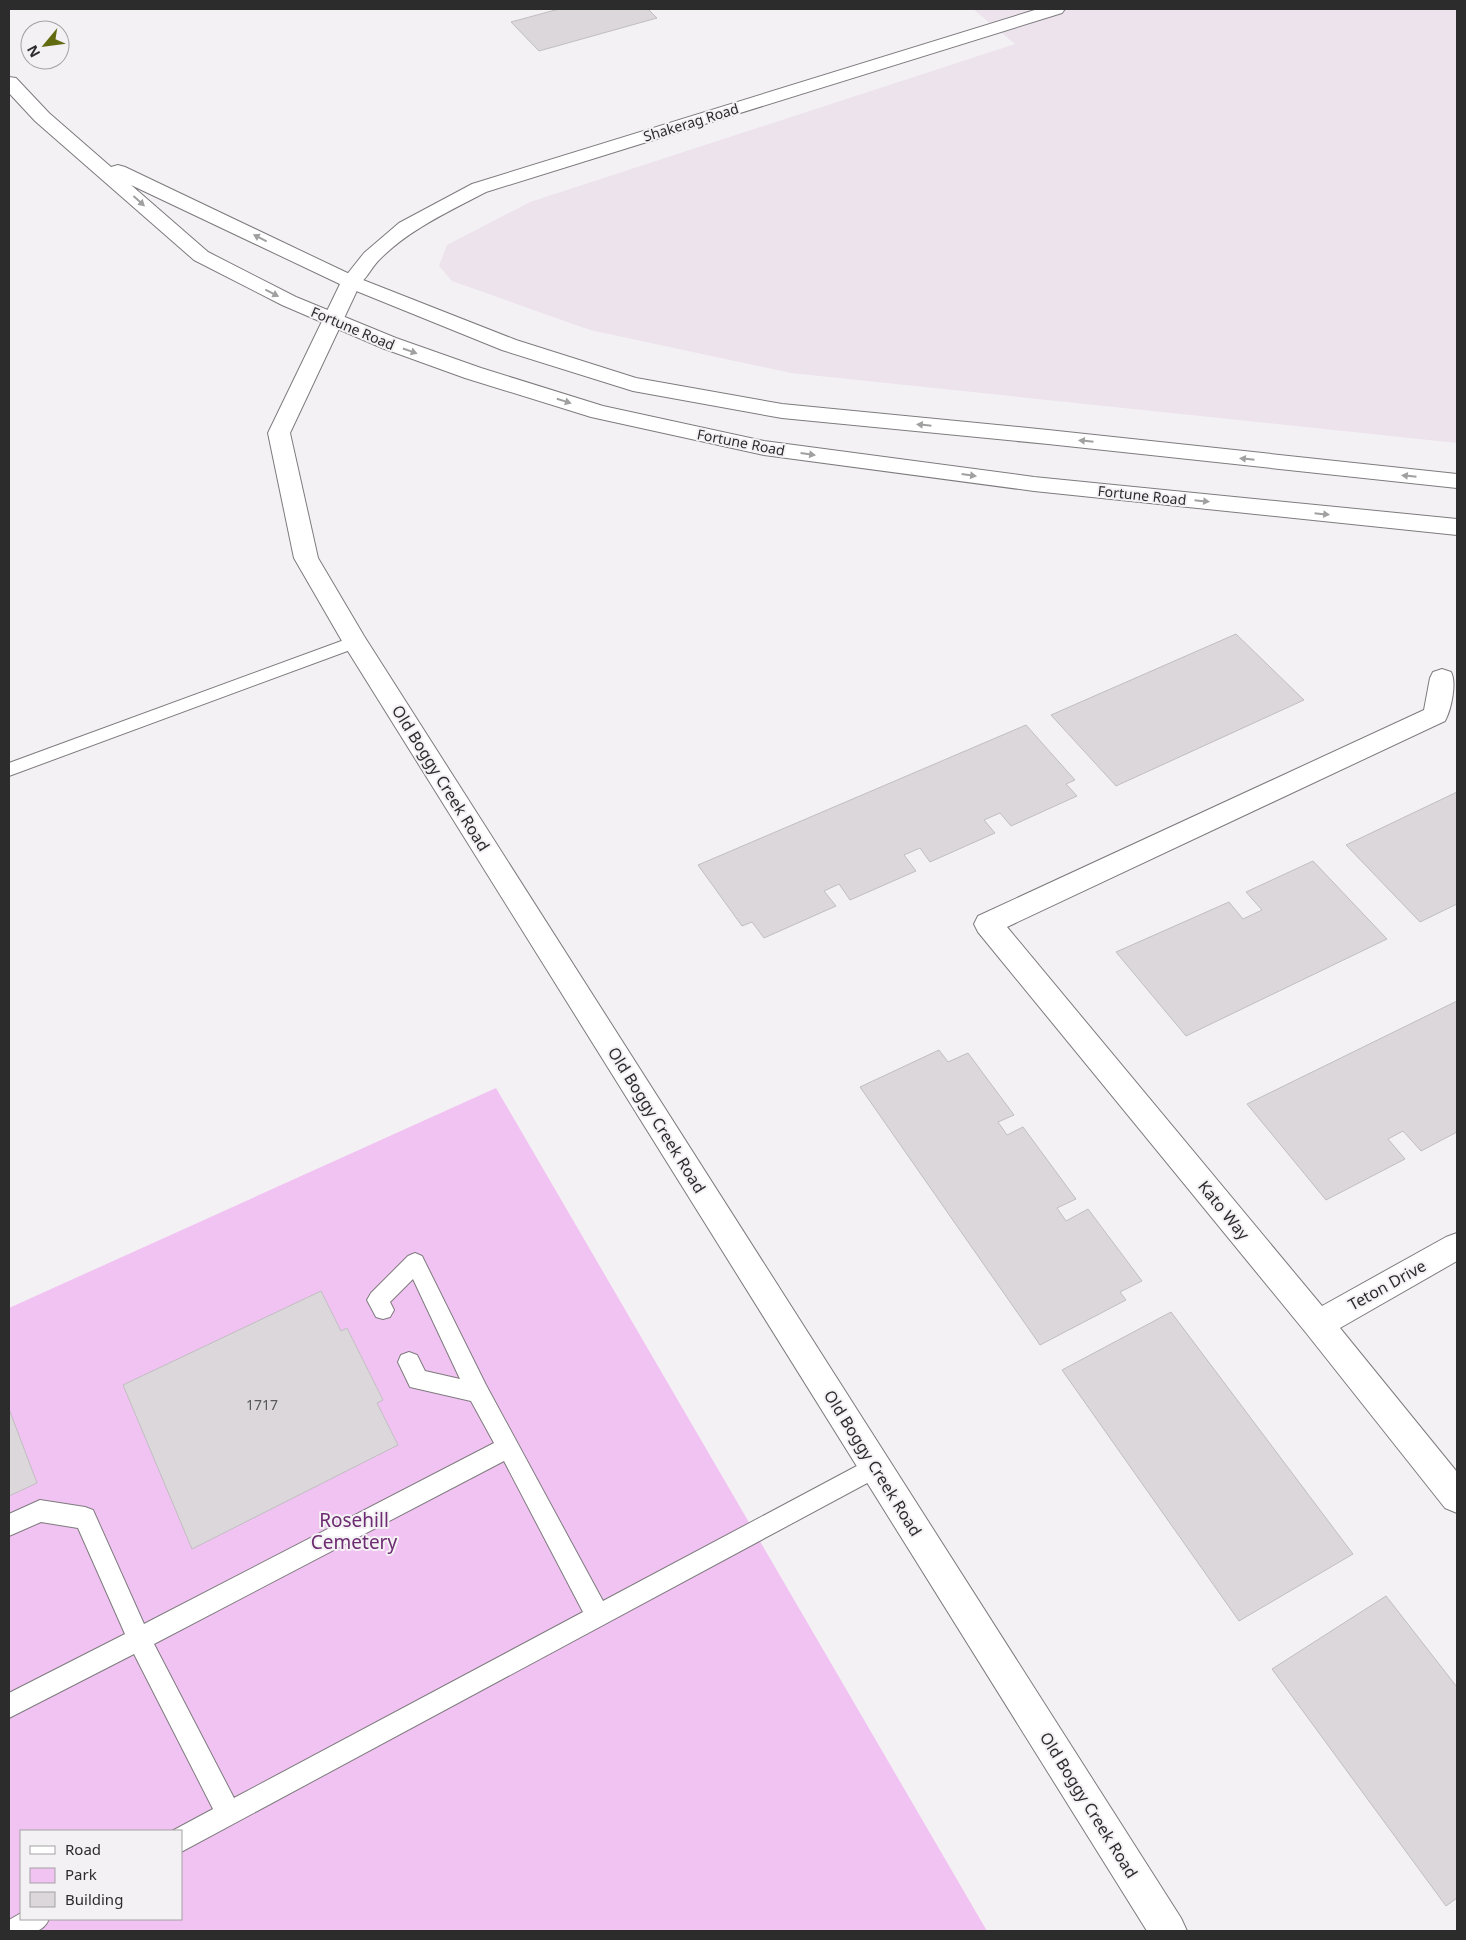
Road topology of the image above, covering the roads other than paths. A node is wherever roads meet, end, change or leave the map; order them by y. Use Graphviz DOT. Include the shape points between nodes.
graph roads {
  1 [pos="1056,9"];
  2 [pos="9,82"];
  3 [pos="90,157"];
  4 [pos="351,282"];
  5 [pos="332,319"];
  6 [pos="1457,481"];
  7 [pos="1457,527"];
  8 [pos="355,642"];
  9 [pos="1442,678"];
  10 [pos="9,770"];
  11 [pos="1457,1246"];
  12 [pos="383,1310"];
  13 [pos="1318,1324"];
  14 [pos="409,1362"];
  15 [pos="478,1392"];
  16 [pos="508,1447"];
  17 [pos="876,1466"];
  18 [pos="1457,1497"];
  19 [pos="9,1525"];
  20 [pos="598,1616"];
  21 [pos="139,1639"];
  22 [pos="9,1706"];
  23 [pos="230,1814"];
  24 [pos="182,1839"];
  25 [pos="34,1920"];
  26 [pos="13,1931"];
  27 [pos="1168,1931"];
  1 -- 4 [label="street, Shakerag Road" via="479,188 406,227 371,257"];
  2 -- 3 [label="street, Fortune Road" via="42,116"];
  4 -- 3 [label="street, Fortune Road, one-way"];
  3 -- 5 [label="street, Fortune Road, one-way" via="201,256"];
  4 -- 5 [label="street, Old Boggy Creek Road"];
  6 -- 4 [label="street, Fortune Road, one-way" via="782,411 632,384 509,345"];
  5 -- 7 [label="street, Fortune Road, one-way" via="389,344 599,412 764,448 1034,484"];
  5 -- 8 [label="street, Old Boggy Creek Road" via="279,433 306,558"];
  8 -- 10 [label="lane"];
  8 -- 17 [label="street, Old Boggy Creek Road"];
  9 -- 13 [label="street, Kato Way" via="1436,715 988,924"];
  11 -- 13 [label="street, Teton Drive"];
  12 -- 15 [label="lane" via="378,1300 415,1262"];
  13 -- 18 [label="street, Kato Way"];
  14 -- 15 [label="lane" via="418,1380"];
  15 -- 16 [label="lane"];
  16 -- 20 [label="lane"];
  16 -- 21 [label="lane"];
  17 -- 20 [label="lane"];
  17 -- 27 [label="street, Old Boggy Creek Road"];
  19 -- 21 [label="lane" via="40,1510 85,1518"];
  20 -- 23 [label="lane"];
  21 -- 22 [label="lane"];
  21 -- 23 [label="lane"];
  23 -- 24 [label="lane"];
  25 -- 26 [label="lane"];
}
